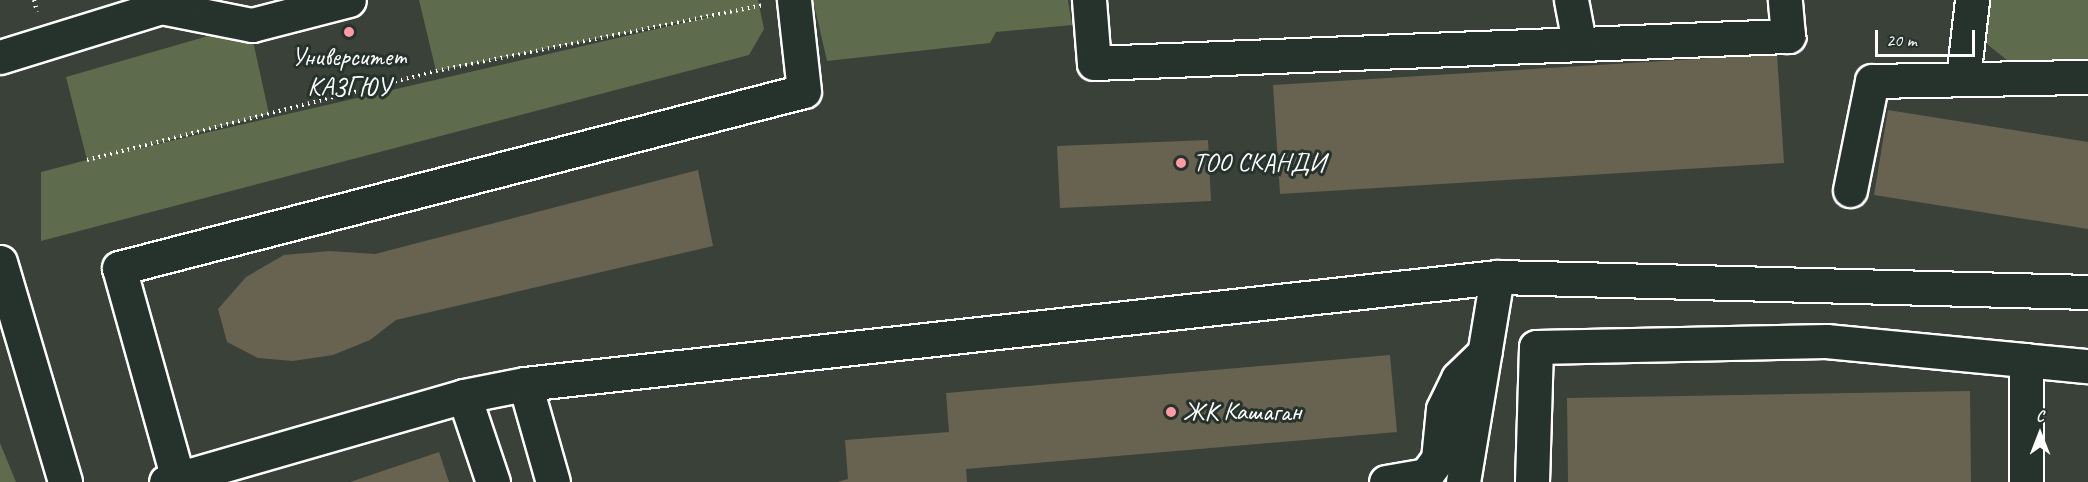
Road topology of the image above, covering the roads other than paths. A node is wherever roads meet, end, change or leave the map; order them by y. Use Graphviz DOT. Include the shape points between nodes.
graph roads {
  1 [pos="350,0"];
  2 [pos="1089,0"];
  3 [pos="1571,0"];
  4 [pos="1785,0"];
  5 [pos="1972,0"];
  6 [pos="783,2"];
  7 [pos="172,4"];
  8 [pos="1579,42"];
  9 [pos="0,57"];
  10 [pos="2088,77"];
  11 [pos="1963,80"];
  12 [pos="1850,190"];
  13 [pos="0,262"];
  14 [pos="1497,277"];
  15 [pos="2088,292"];
  16 [pos="1485,352"];
  17 [pos="2026,360"];
  18 [pos="2088,366"];
  19 [pos="525,384"];
  20 [pos="464,396"];
  21 [pos="172,480"];
  22 [pos="65,482"];
  23 [pos="493,482"];
  24 [pos="553,482"];
  25 [pos="1386,482"];
  26 [pos="1463,482"];
  27 [pos="1532,482"];
  28 [pos="2026,482"];
  1 -- 7 [label="street" via="252,25"];
  2 -- 8 [label="street" via="1094,63"];
  3 -- 8 [label="street"];
  4 -- 8 [label="street" via="1788,36"];
  5 -- 11 [label="street"];
  6 -- 21 [label="street" via="804,91 119,268"];
  7 -- 9 [label="street"];
  10 -- 11 [label="street"];
  11 -- 12 [label="street" via="1872,81"];
  13 -- 22 [label="street"];
  14 -- 15 [label="street"];
  14 -- 16 [label="street"];
  14 -- 19 [label="street"];
  16 -- 25 [label="street" via="1458,378 1443,409 1438,459 1426,475"];
  16 -- 26 [label="street"];
  17 -- 18 [label="street"];
  17 -- 27 [label="street" via="1826,341 1536,347"];
  17 -- 28 [label="street"];
  19 -- 20 [label="street"];
  19 -- 24 [label="street"];
  20 -- 21 [label="street"];
  20 -- 23 [label="street"];
}
